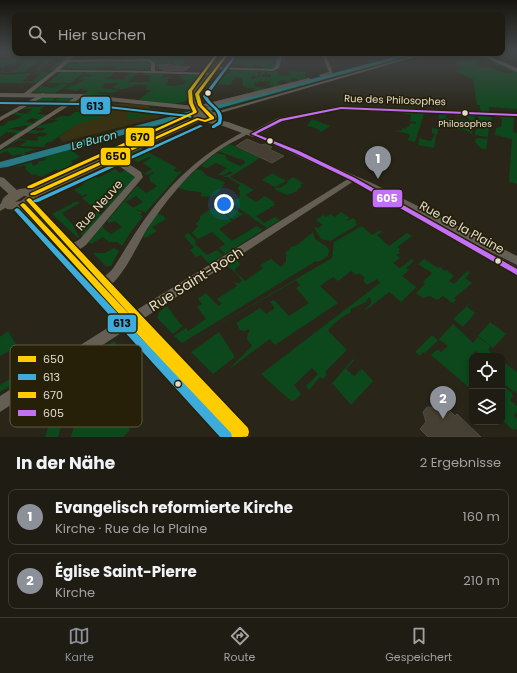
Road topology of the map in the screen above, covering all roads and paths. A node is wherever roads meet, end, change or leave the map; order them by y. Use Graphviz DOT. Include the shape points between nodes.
graph roads {
  1 [pos="55,72"];
  2 [pos="165,72"];
  3 [pos="331,72"];
  4 [pos="357,72"];
  5 [pos="212,74"];
  6 [pos="25,95"];
  7 [pos="43,95"];
  8 [pos="0,96"];
  9 [pos="80,96"];
  10 [pos="201,111"];
  11 [pos="517,115"];
  12 [pos="0,119"];
  13 [pos="247,131"];
  14 [pos="0,148"];
  15 [pos="112,157"];
  16 [pos="353,179"];
  17 [pos="0,180"];
  18 [pos="12,203"];
  19 [pos="66,253"];
  20 [pos="517,261"];
  21 [pos="517,272"];
  22 [pos="105,282"];
  23 [pos="130,321"];
  24 [pos="93,345"];
  25 [pos="10,399"];
  26 [pos="0,405"];
  27 [pos="238,437"];
  1 -- 6 [label="street"];
  2 -- 5 [label="street"];
  3 -- 10 [label="street" via="230,100"];
  4 -- 10 [label="street" via="221,110"];
  5 -- 10 [label="main road"];
  6 -- 7 [label="street"];
  6 -- 8 [label="street"];
  7 -- 9 [label="street"];
  7 -- 12 [label="street"];
  9 -- 10 [label="street"];
  9 -- 14 [label="street"];
  10 -- 13 [label="main road, Rue de la Plaine" via="221,122"];
  10 -- 15 [label="main road"];
  11 -- 13 [label="main road, Rue des Philosophes" via="341,108 281,120"];
  13 -- 16 [label="street, Rue de la Plaine"];
  13 -- 22 [label="street" via="206,156 174,187 154,211 118,270"];
  15 -- 18 [label="main road" via="33,194 26,192"];
  15 -- 19 [label="street, Rue Neuve" via="138,174 139,178 83,242"];
  16 -- 20 [label="street, Rue de la Plaine"];
  16 -- 21 [label="street, Rue de la Plaine"];
  16 -- 23 [label="street, Rue Saint-Roch"];
  17 -- 18 [label="main road"];
  18 -- 19 [label="main road"];
  19 -- 22 [label="main road"];
  22 -- 23 [label="main road"];
  23 -- 24 [label="street, Rue Saint-Roch"];
  23 -- 27 [label="main road"];
  25 -- 26 [label="street, Rue Saint-Roch"];
}
